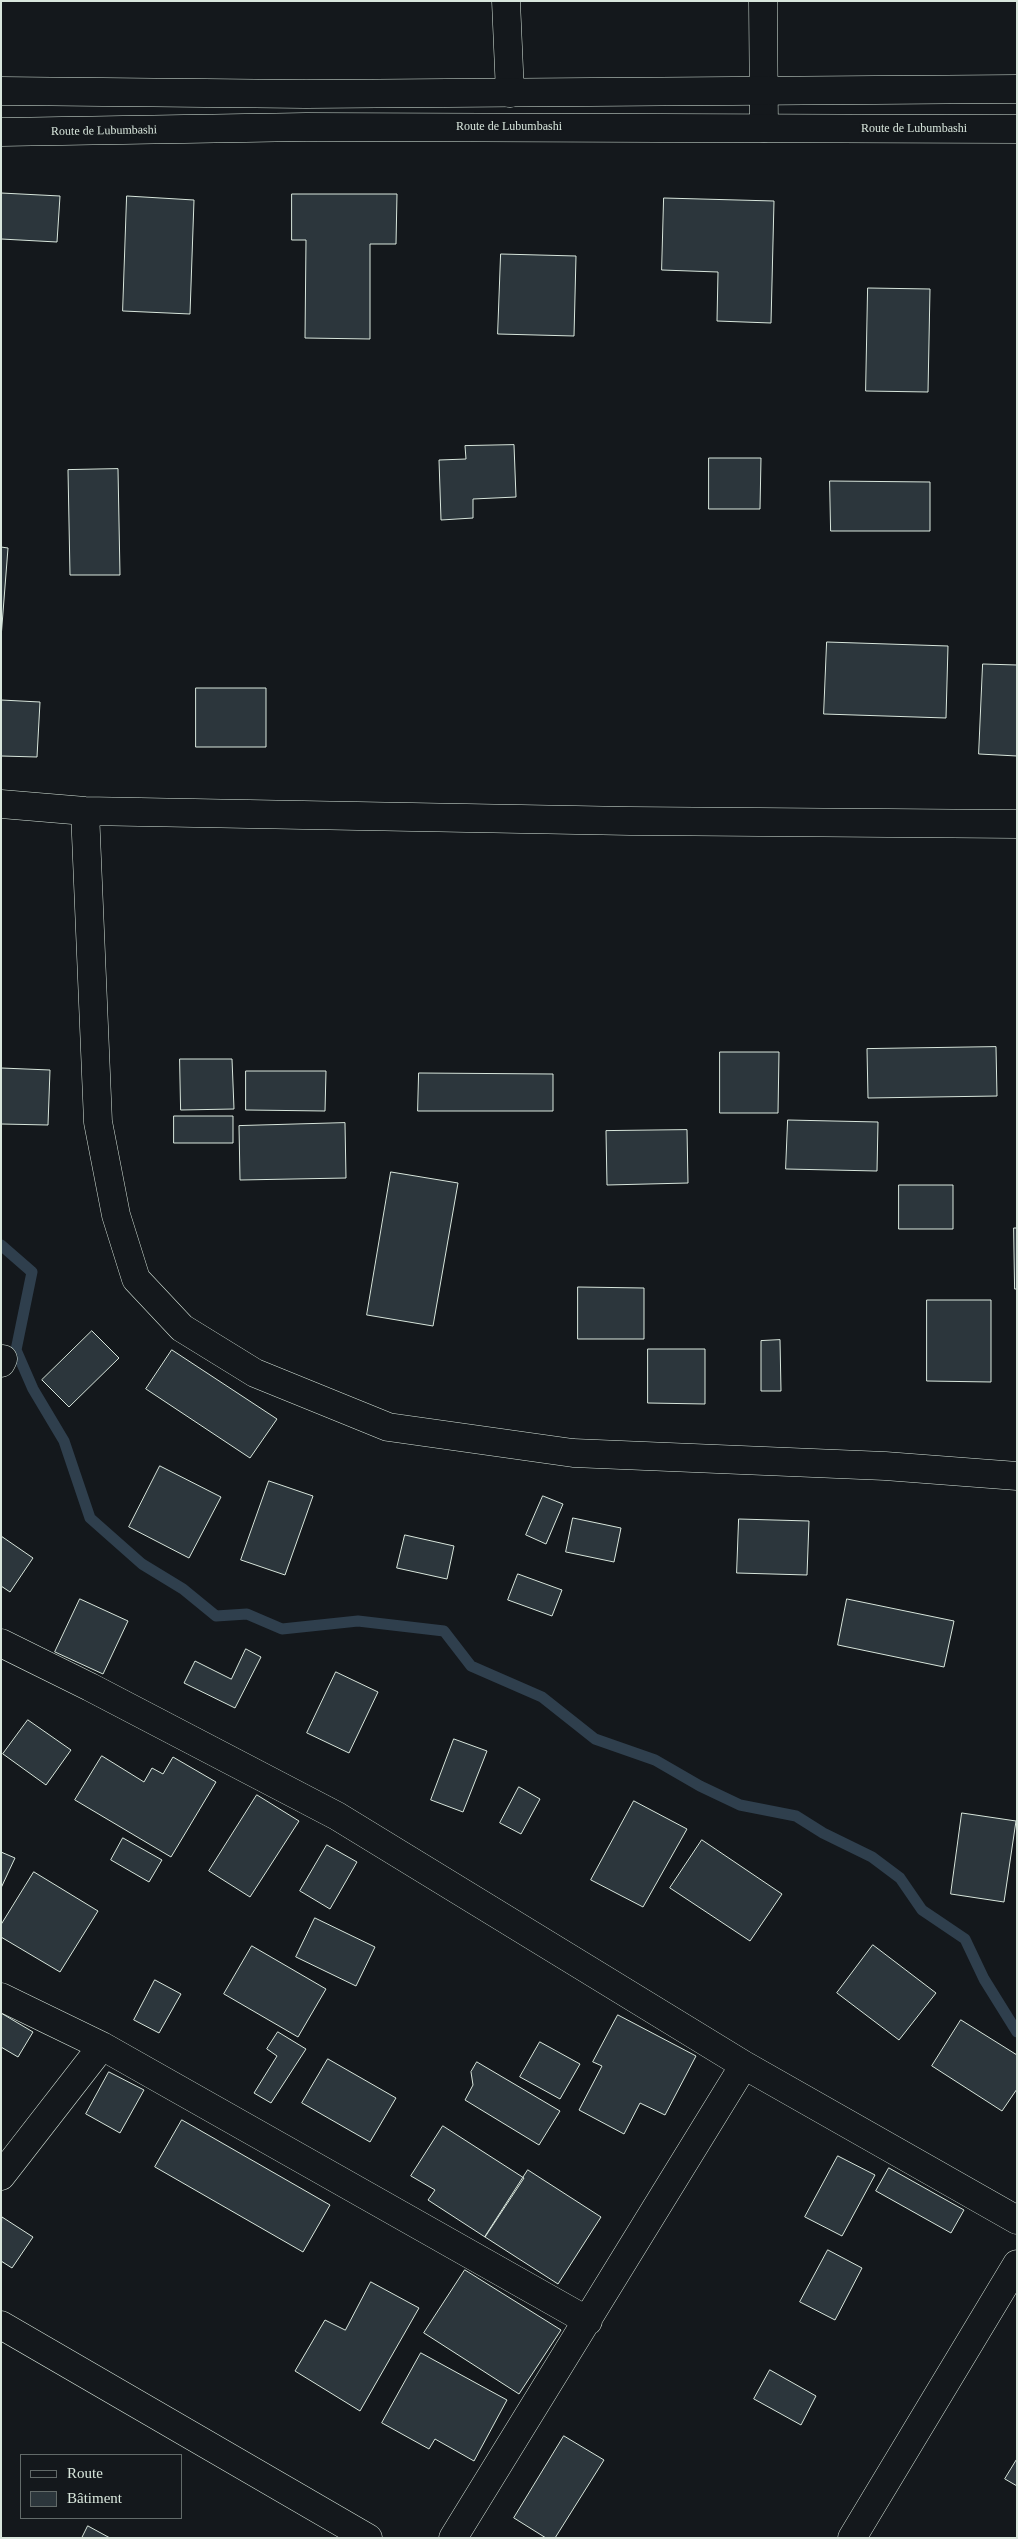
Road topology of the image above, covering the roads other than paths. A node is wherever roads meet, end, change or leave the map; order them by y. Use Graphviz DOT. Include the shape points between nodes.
graph roads {
  1 [pos="506,1"];
  2 [pos="763,1"];
  3 [pos="1017,89"];
  4 [pos="762,90"];
  5 [pos="1,91"];
  6 [pos="510,93"];
  7 [pos="764,128"];
  8 [pos="1017,129"];
  9 [pos="1,132"];
  10 [pos="1,804"];
  11 [pos="85,811"];
  12 [pos="1017,824"];
  13 [pos="1017,1476"];
  14 [pos="1,1643"];
  15 [pos="1,1998"];
  16 [pos="102,2046"];
  17 [pos="744,2065"];
  18 [pos="1,2176"];
  19 [pos="1017,2220"];
  20 [pos="1017,2264"];
  21 [pos="588,2321"];
  22 [pos="1,2325"];
  23 [pos="368,2538"];
  24 [pos="453,2538"];
  25 [pos="852,2538"];
  1 -- 6 [label="main road"];
  2 -- 4 [label="main road"];
  3 -- 4 [label="main road"];
  4 -- 6 [label="main road"];
  4 -- 7 [label="main road"];
  5 -- 6 [label="main road"];
  7 -- 8 [label="main road, Route de Lubumbashi"];
  7 -- 9 [label="main road, Route de Lubumbashi" via="306,127"];
  10 -- 11 [label="main road"];
  11 -- 12 [label="main road"];
  11 -- 13 [label="main road" via="98,1122 116,1215 136,1280 182,1328 255,1373 388,1427 573,1453 885,1466"];
  14 -- 17 [label="main road" via="337,1816"];
  15 -- 16 [label="main road"];
  16 -- 18 [label="main road"];
  16 -- 21 [label="main road"];
  17 -- 19 [label="main road"];
  17 -- 21 [label="main road"];
  20 -- 25 [label="main road"];
  21 -- 24 [label="main road"];
  22 -- 23 [label="main road"];
}
